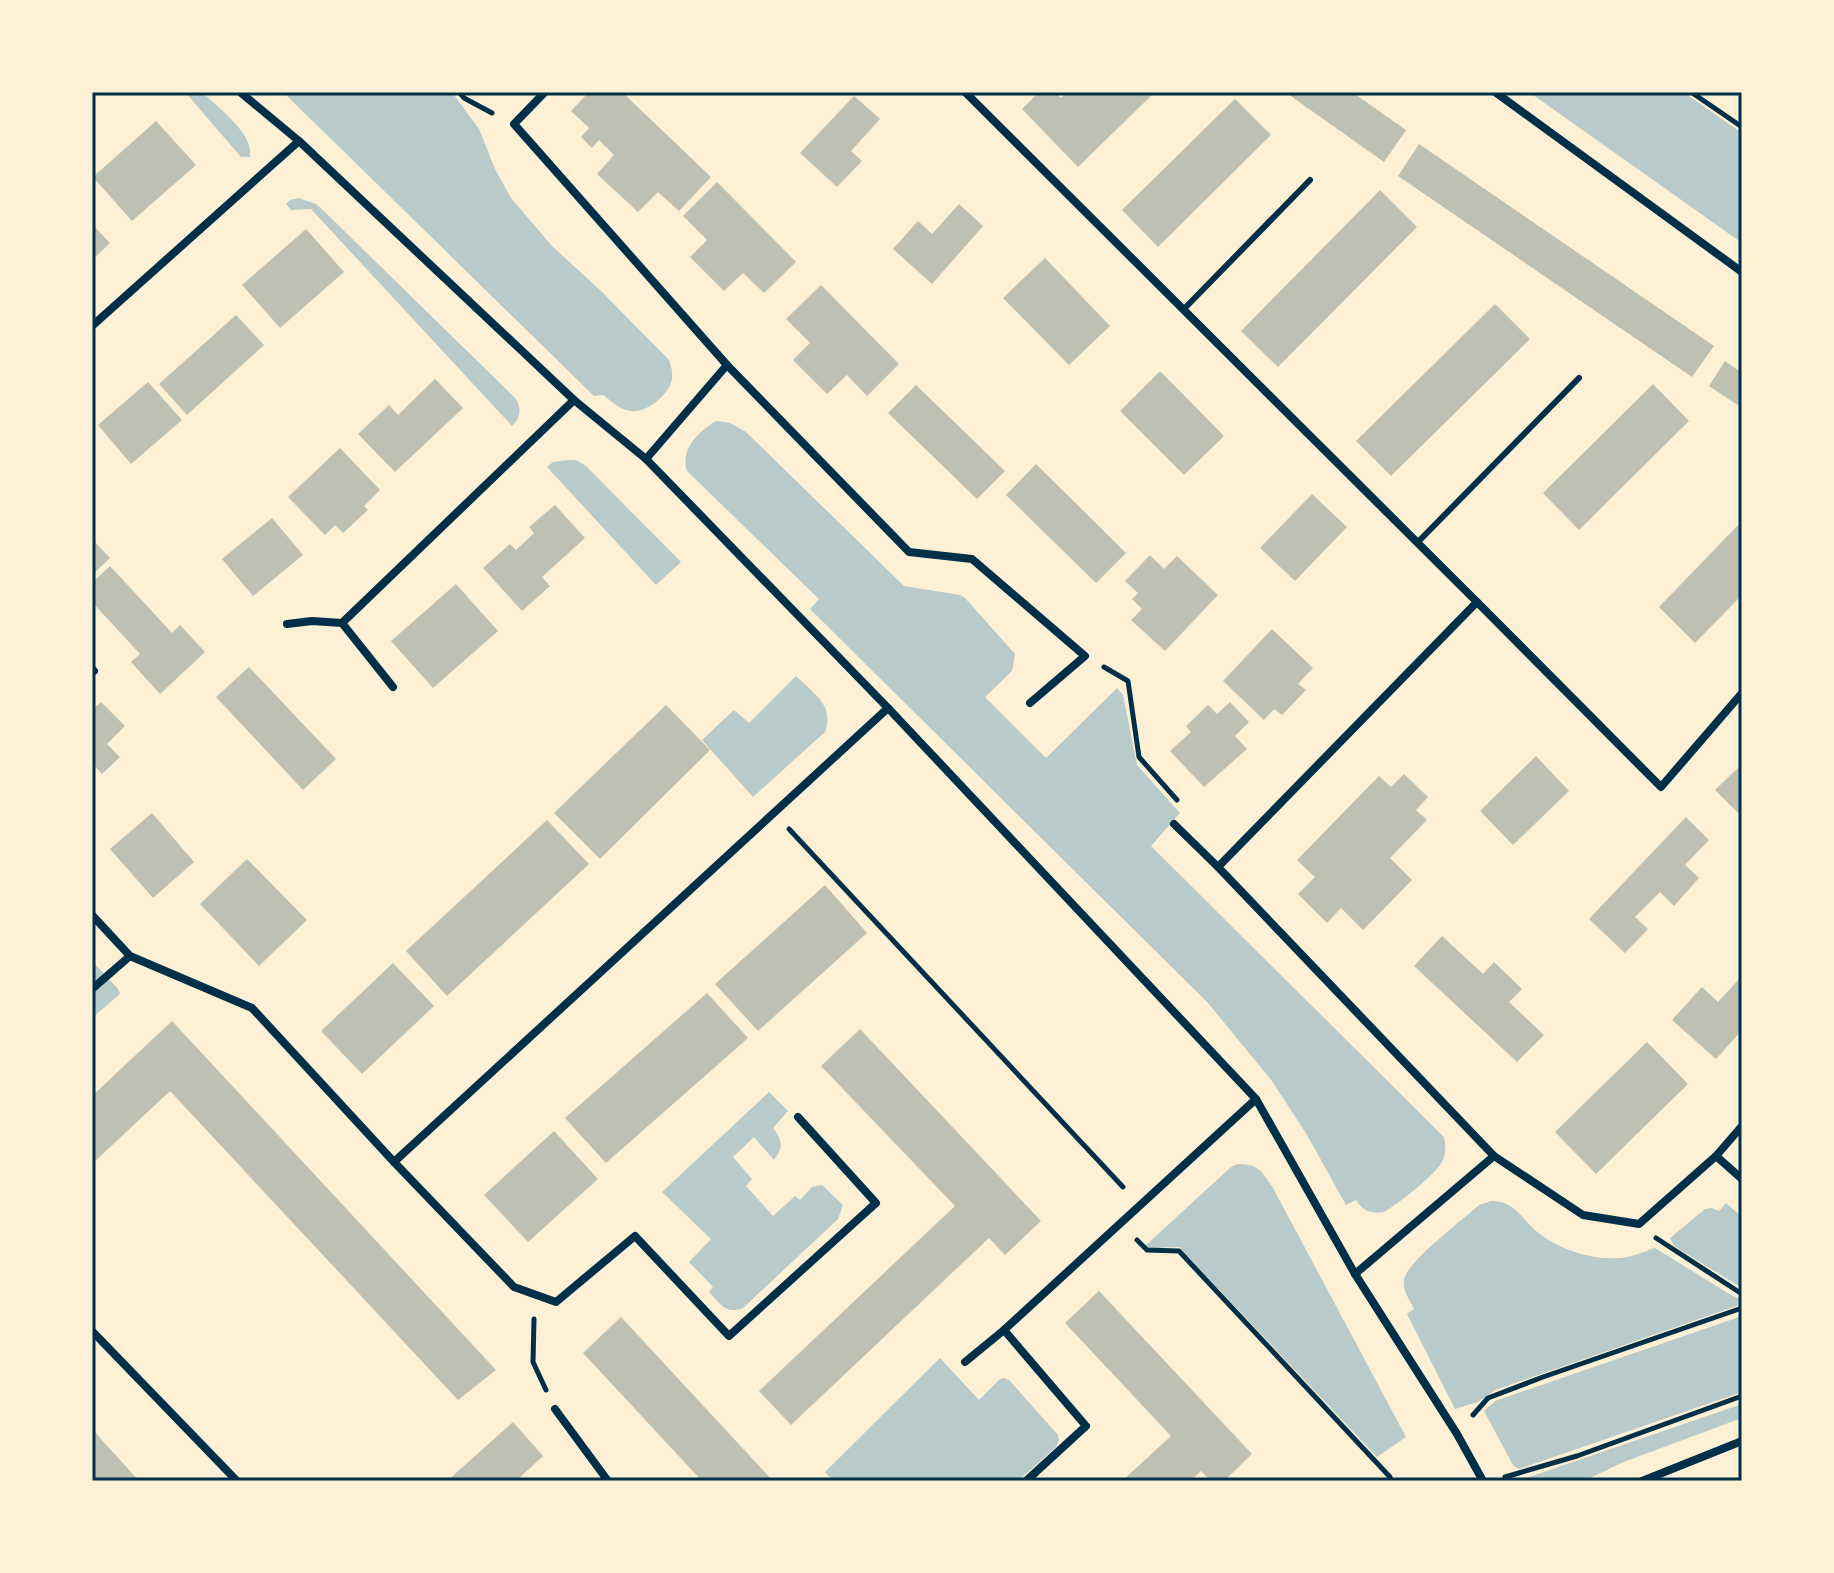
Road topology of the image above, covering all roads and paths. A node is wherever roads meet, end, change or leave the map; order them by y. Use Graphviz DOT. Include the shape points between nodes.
graph roads {
  1 [pos="240,92"];
  2 [pos="459,92"];
  3 [pos="545,92"];
  4 [pos="965,92"];
  5 [pos="1495,92"];
  6 [pos="1691,92"];
  7 [pos="514,124"];
  8 [pos="1742,127"];
  9 [pos="299,141"];
  10 [pos="1310,180"];
  11 [pos="1742,272"];
  12 [pos="1183,310"];
  13 [pos="92,326"];
  14 [pos="727,365"];
  15 [pos="1579,378"];
  16 [pos="574,400"];
  17 [pos="646,459"];
  18 [pos="1418,542"];
  19 [pos="1477,602"];
  20 [pos="342,623"];
  21 [pos="287,624"];
  22 [pos="1085,656"];
  23 [pos="393,687"];
  24 [pos="1742,693"];
  25 [pos="1030,703"];
  26 [pos="888,708"];
  27 [pos="774,812"];
  28 [pos="1174,824"];
  29 [pos="1218,867"];
  30 [pos="92,915"];
  31 [pos="130,956"];
  32 [pos="92,989"];
  33 [pos="1256,1099"];
  34 [pos="798,1117"];
  35 [pos="1742,1126"];
  36 [pos="1494,1156"];
  37 [pos="1716,1156"];
  38 [pos="394,1162"];
  39 [pos="1742,1179"];
  40 [pos="1140,1205"];
  41 [pos="1120,1224"];
  42 [pos="1639,1224"];
  43 [pos="1355,1274"];
  44 [pos="1742,1294"];
  45 [pos="534,1295"];
  46 [pos="1742,1308"];
  47 [pos="1004,1330"];
  48 [pos="92,1331"];
  49 [pos="965,1362"];
  50 [pos="1742,1396"];
  51 [pos="555,1409"];
  52 [pos="1457,1434"];
  53 [pos="1742,1441"];
  54 [pos="1390,1477"];
  55 [pos="237,1481"];
  56 [pos="608,1481"];
  57 [pos="1026,1481"];
  58 [pos="1483,1481"];
  59 [pos="1491,1481"];
  60 [pos="1642,1481"];
  1 -- 9 [label="street"];
  2 -- 7 [label="path"];
  3 -- 7 [label="street"];
  4 -- 12 [label="street"];
  5 -- 11 [label="street"];
  6 -- 8 [label="path"];
  7 -- 14 [label="street"];
  9 -- 13 [label="street"];
  9 -- 16 [label="street"];
  10 -- 12 [label="lane"];
  12 -- 18 [label="street"];
  14 -- 17 [label="street"];
  14 -- 22 [label="street" via="909,552 972,559"];
  15 -- 18 [label="lane"];
  16 -- 17 [label="street"];
  16 -- 20 [label="street"];
  17 -- 26 [label="street"];
  18 -- 19 [label="street"];
  19 -- 24 [label="street" via="1661,787"];
  19 -- 29 [label="street"];
  20 -- 21 [label="street"];
  20 -- 23 [label="street"];
  22 -- 25 [label="street"];
  22 -- 28 [label="path" via="1128,681 1139,757 1180,803"];
  26 -- 27 [label="street"];
  26 -- 33 [label="street"];
  27 -- 38 [label="street"];
  27 -- 40 [label="path"];
  28 -- 29 [label="street"];
  29 -- 36 [label="street"];
  30 -- 31 [label="street"];
  31 -- 32 [label="street"];
  31 -- 38 [label="street" via="252,1008"];
  33 -- 40 [label="street"];
  33 -- 43 [label="street"];
  34 -- 45 [label="street" via="876,1203 729,1336 635,1236 556,1302"];
  35 -- 37 [label="street"];
  36 -- 42 [label="street" via="1583,1215"];
  36 -- 43 [label="street"];
  37 -- 39 [label="street"];
  37 -- 42 [label="street"];
  38 -- 45 [label="street" via="514,1287"];
  40 -- 41 [label="street"];
  41 -- 47 [label="street"];
  41 -- 54 [label="path" via="1147,1250 1179,1251"];
  42 -- 44 [label="path"];
  43 -- 52 [label="street"];
  45 -- 51 [label="path" via="533,1362"];
  46 -- 52 [label="path" via="1488,1398"];
  47 -- 49 [label="street"];
  47 -- 57 [label="street" via="1086,1426"];
  48 -- 55 [label="street"];
  50 -- 59 [label="path"];
  51 -- 56 [label="street"];
  52 -- 58 [label="street"];
  53 -- 60 [label="street"];
}
